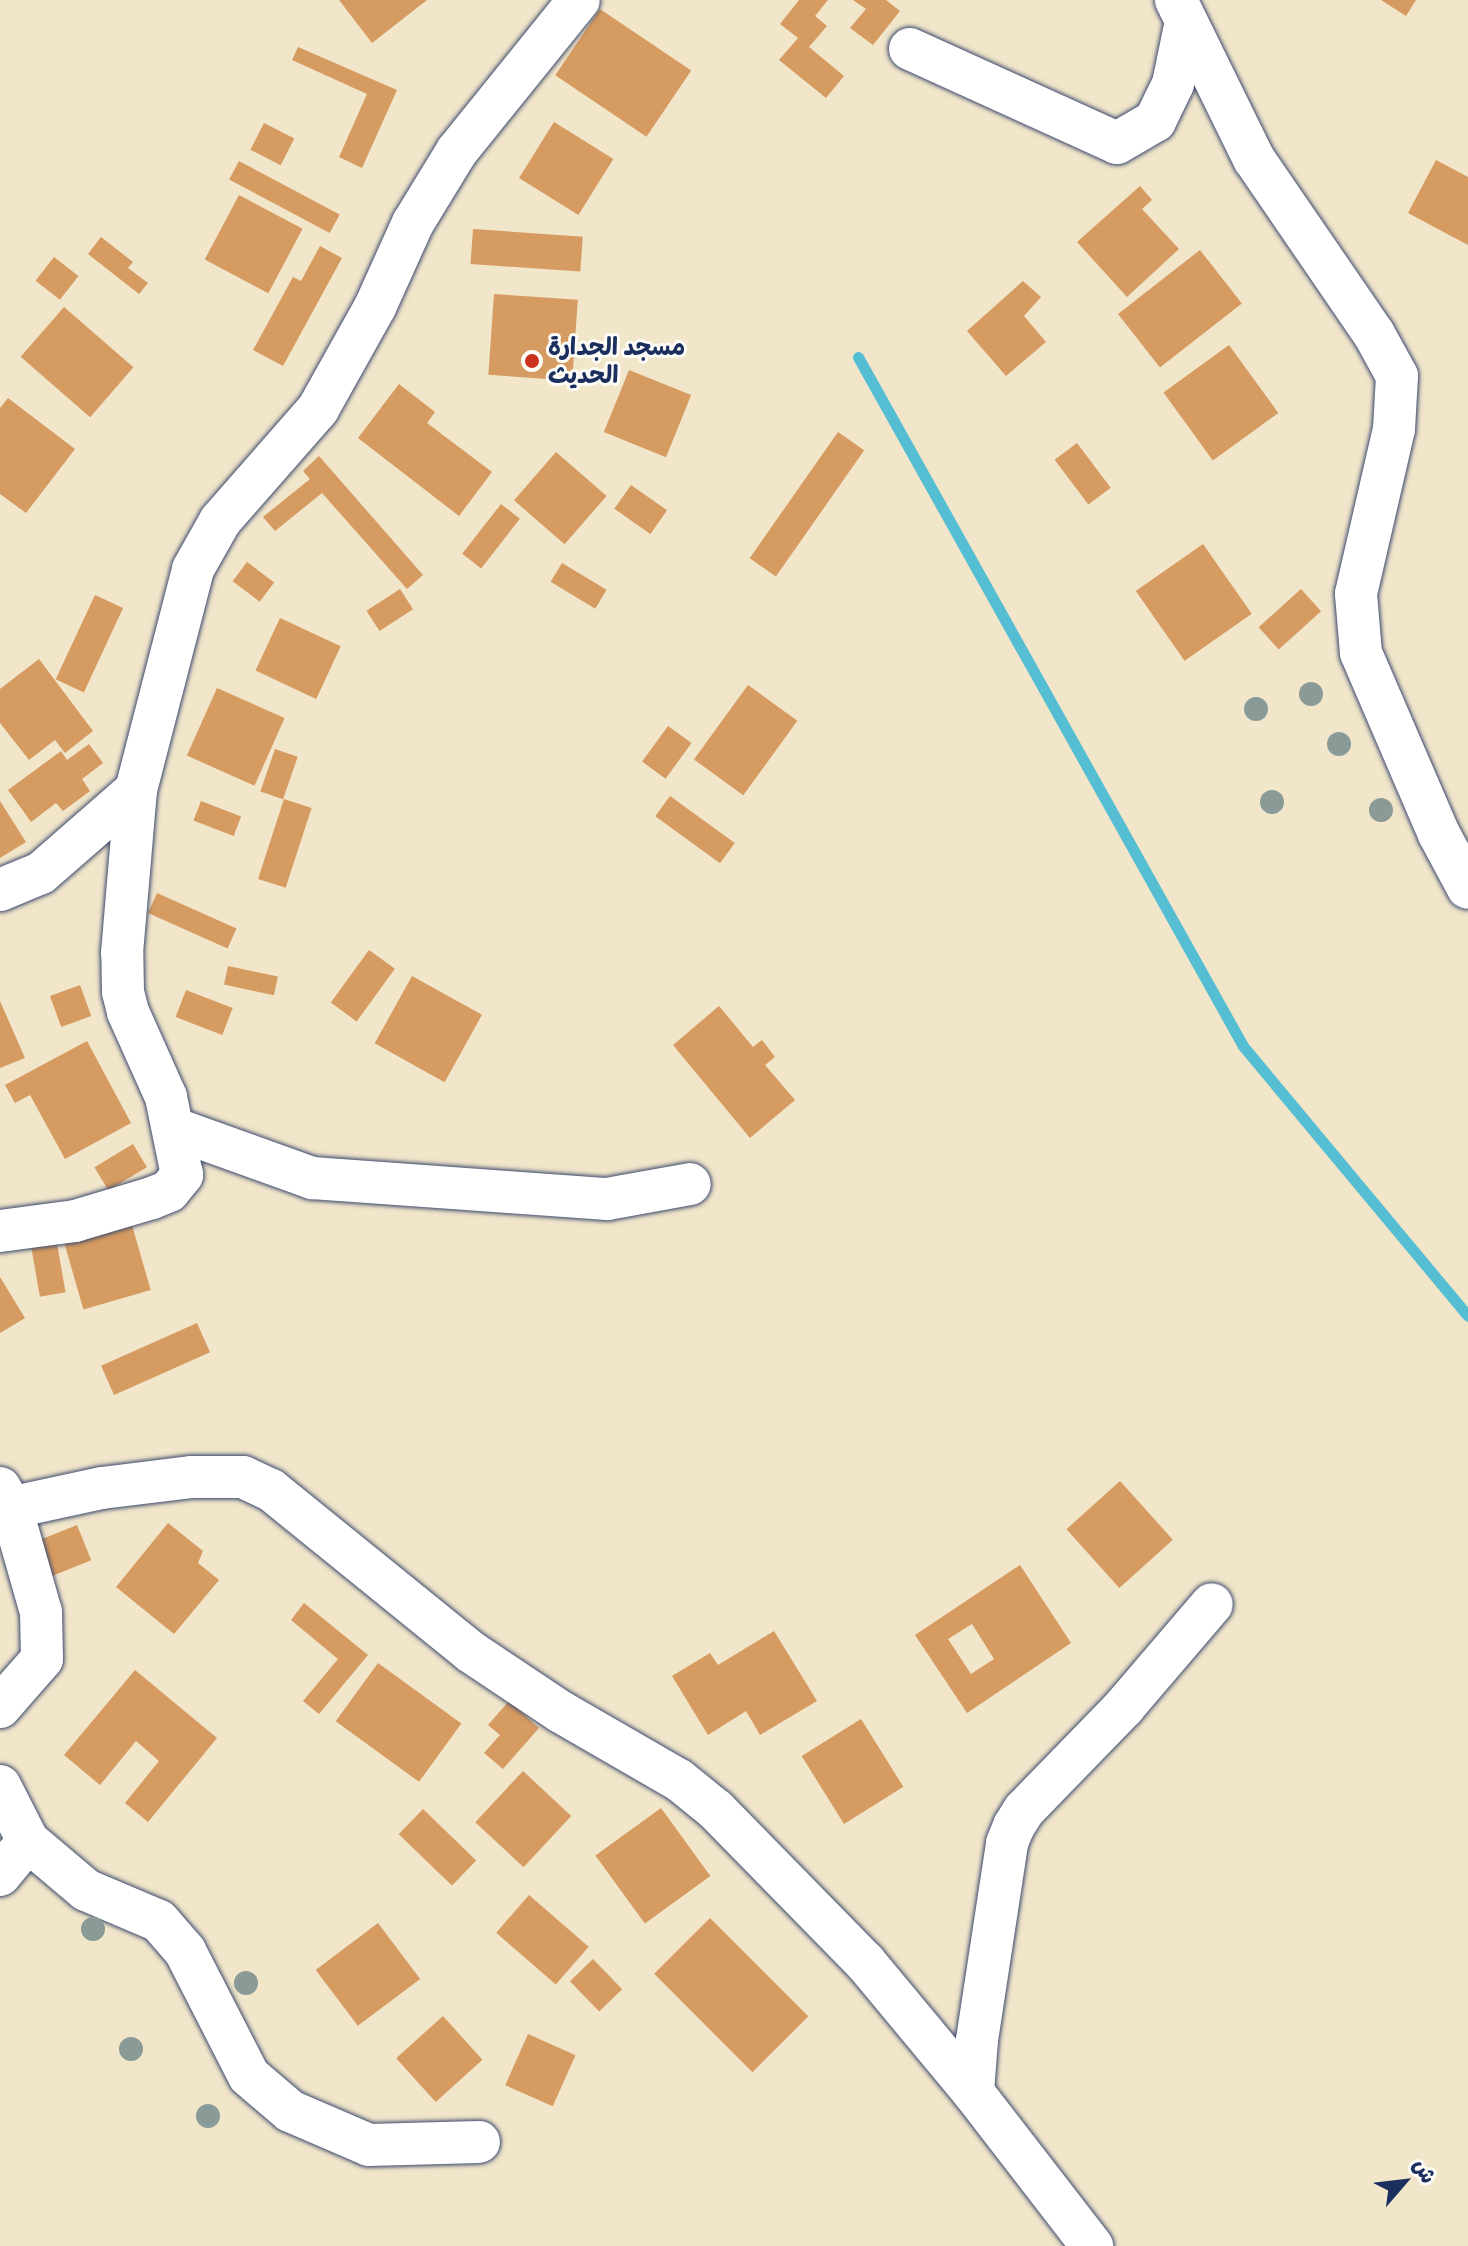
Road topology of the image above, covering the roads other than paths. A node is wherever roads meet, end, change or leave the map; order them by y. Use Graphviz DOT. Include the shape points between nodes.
graph roads {
  1 [pos="579,0"];
  2 [pos="1181,10"];
  3 [pos="910,49"];
  4 [pos="136,790"];
  5 [pos="1468,888"];
  6 [pos="0,890"];
  7 [pos="176,1129"];
  8 [pos="690,1184"];
  9 [pos="0,1231"];
  10 [pos="4,1502"];
  11 [pos="1212,1604"];
  12 [pos="0,1707"];
  13 [pos="0,1786"];
  14 [pos="28,1841"];
  15 [pos="0,1875"];
  16 [pos="973,2092"];
  17 [pos="479,2142"];
  18 [pos="1092,2246"];
  1 -- 4 [label="street" via="457,151 413,223 375,307 318,409 220,521 193,569"];
  2 -- 3 [label="street" via="1173,84 1155,121 1117,143"];
  2 -- 5 [label="street" via="1254,159 1397,376 1394,429 1356,594 1361,653 1439,834"];
  4 -- 6 [label="street" via="41,873"];
  4 -- 7 [label="street" via="123,992"];
  7 -- 8 [label="street" via="312,1178 607,1199"];
  7 -- 9 [label="street" via="182,1175 169,1191 75,1221"];
  10 -- 12 [label="street" via="41,1612 42,1659"];
  10 -- 16 [label="street" via="192,1477 243,1477 271,1490 471,1652 679,1780 716,1810 865,1962"];
  11 -- 16 [label="street" via="1014,1826 1003,1871"];
  13 -- 14 [label="street"];
  14 -- 15 [label="street"];
  14 -- 17 [label="street" via="86,1890 159,1921 185,1951 249,2076 290,2111 369,2145"];
  16 -- 18 [label="street"];
}
